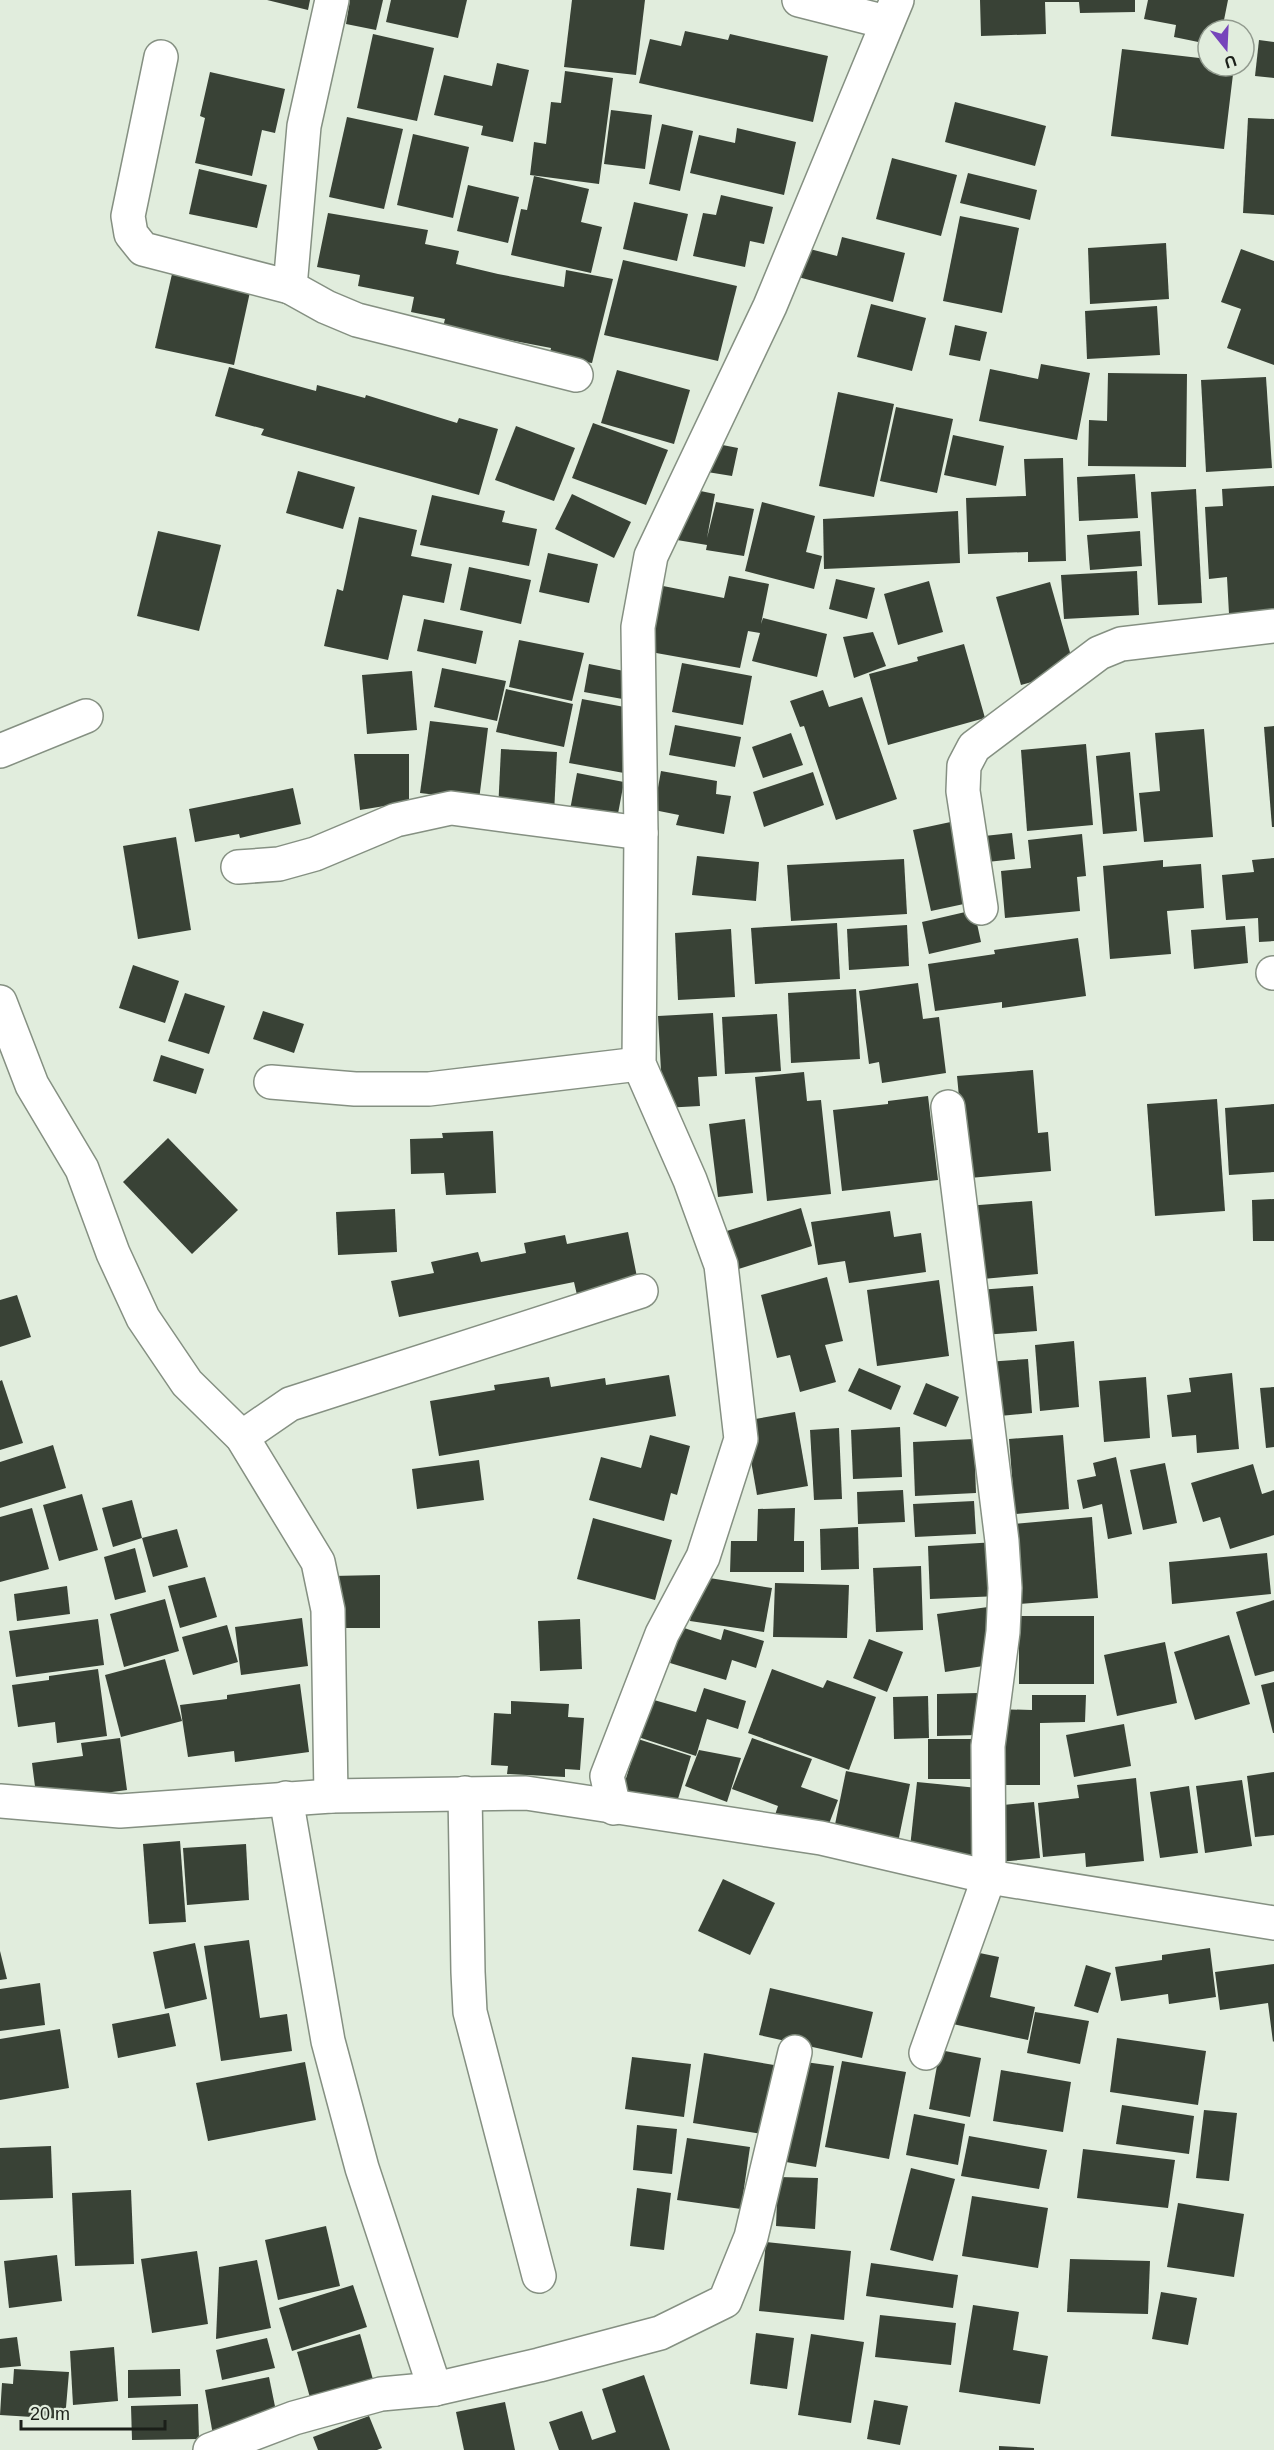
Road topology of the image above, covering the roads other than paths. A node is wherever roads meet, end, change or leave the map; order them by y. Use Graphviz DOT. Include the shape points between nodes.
graph roads {
  1 [pos="332,0"];
  2 [pos="800,0"];
  3 [pos="891,11"];
  4 [pos="161,57"];
  5 [pos="290,287"];
  6 [pos="576,375"];
  7 [pos="1274,626"];
  8 [pos="86,716"];
  9 [pos="0,751"];
  10 [pos="641,833"];
  11 [pos="238,867"];
  12 [pos="981,908"];
  13 [pos="1,1010"];
  14 [pos="639,1064"];
  15 [pos="271,1082"];
  16 [pos="948,1107"];
  17 [pos="641,1291"];
  18 [pos="242,1437"];
  19 [pos="465,1793"];
  20 [pos="331,1796"];
  21 [pos="286,1798"];
  22 [pos="0,1802"];
  23 [pos="614,1808"];
  24 [pos="989,1877"];
  25 [pos="1274,1923"];
  26 [pos="795,2052"];
  27 [pos="926,2054"];
  28 [pos="539,2276"];
  29 [pos="435,2389"];
  30 [pos="210,2450"];
  1 -- 5 [label="street" via="304,126"];
  2 -- 3 [label="street"];
  3 -- 10 [label="street" via="770,306 651,556 638,627"];
  4 -- 5 [label="street" via="128,216 131,234 143,249"];
  5 -- 6 [label="street" via="357,320"];
  7 -- 12 [label="street" via="1121,644 1099,653 974,747 964,766 963,791"];
  8 -- 9 [label="street"];
  10 -- 11 [label="street" via="452,808 396,820 288,862"];
  10 -- 14 [label="street"];
  13 -- 18 [label="street" via="32,1085 82,1169 113,1253 143,1318 187,1383"];
  14 -- 15 [label="street" via="429,1089 355,1089"];
  14 -- 23 [label="street" via="690,1180 721,1265 741,1439 703,1557 662,1634 607,1776"];
  16 -- 24 [label="street" via="1005,1588 988,1746"];
  17 -- 18 [label="street" via="290,1404"];
  18 -- 20 [label="street" via="318,1562 328,1610"];
  19 -- 20 [label="street"];
  19 -- 23 [label="street" via="526,1793"];
  19 -- 28 [label="street" via="471,2012"];
  20 -- 21 [label="street"];
  21 -- 22 [label="street" via="120,1811"];
  21 -- 29 [label="street" via="328,2041 362,2168"];
  23 -- 24 [label="street" via="821,1838"];
  24 -- 25 [label="street"];
  24 -- 27 [label="street"];
  26 -- 29 [label="street" via="751,2237 725,2301 660,2333"];
  29 -- 30 [label="street" via="381,2394 294,2418"];
}
